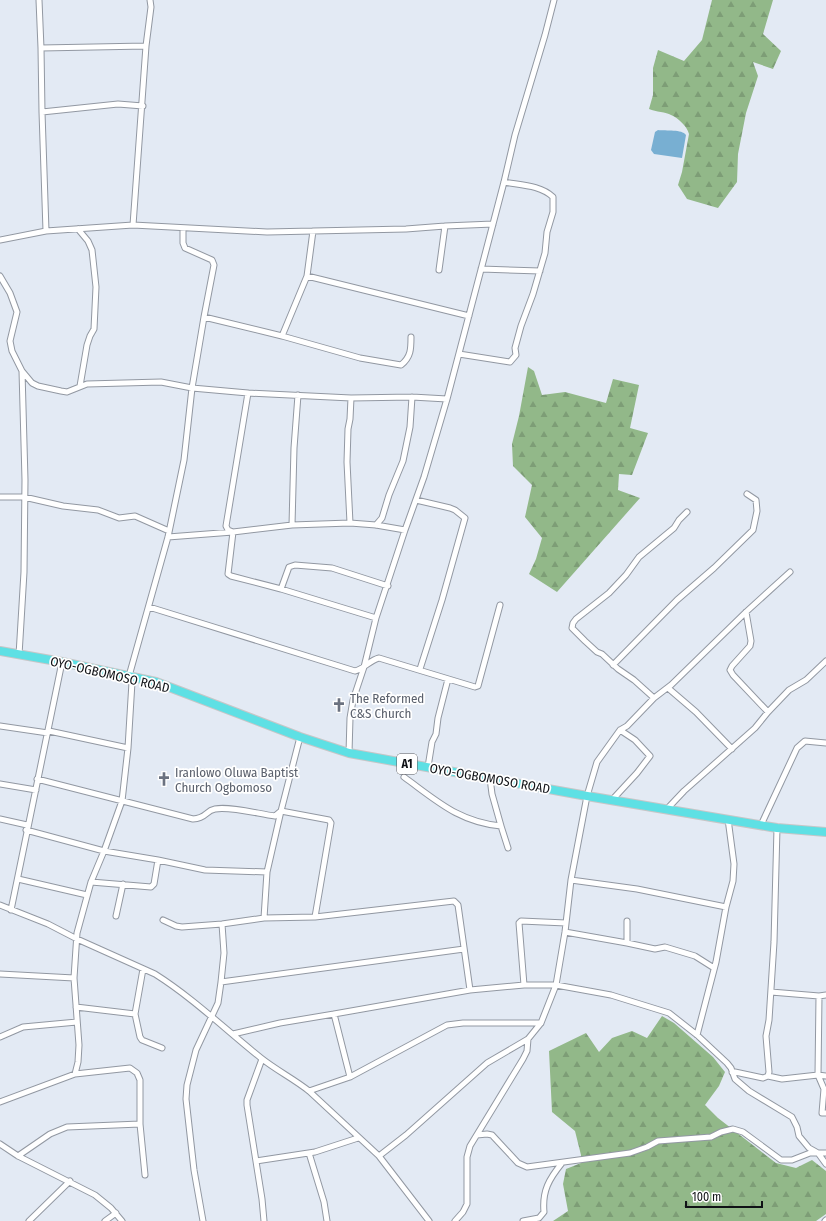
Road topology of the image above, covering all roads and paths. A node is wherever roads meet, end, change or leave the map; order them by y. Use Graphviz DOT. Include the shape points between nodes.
graph roads {
  1 [pos="39,0"];
  2 [pos="150,0"];
  3 [pos="554,0"];
  4 [pos="146,46"];
  5 [pos="41,48"];
  6 [pos="143,106"];
  7 [pos="42,112"];
  8 [pos="504,182"];
  9 [pos="494,224"];
  10 [pos="133,225"];
  11 [pos="445,226"];
  12 [pos="183,228"];
  13 [pos="78,229"];
  14 [pos="46,231"];
  15 [pos="313,231"];
  16 [pos="0,240"];
  17 [pos="481,269"];
  18 [pos="439,270"];
  19 [pos="540,271"];
  20 [pos="0,276"];
  21 [pos="307,276"];
  22 [pos="469,316"];
  23 [pos="204,317"];
  24 [pos="282,336"];
  25 [pos="411,337"];
  26 [pos="459,354"];
  27 [pos="22,371"];
  28 [pos="80,386"];
  29 [pos="192,388"];
  30 [pos="248,393"];
  31 [pos="298,395"];
  32 [pos="412,397"];
  33 [pos="352,398"];
  34 [pos="448,399"];
  35 [pos="747,494"];
  36 [pos="24,497"];
  37 [pos="0,498"];
  38 [pos="416,500"];
  39 [pos="687,512"];
  40 [pos="350,523"];
  41 [pos="292,525"];
  42 [pos="376,525"];
  43 [pos="405,530"];
  44 [pos="169,531"];
  45 [pos="233,532"];
  46 [pos="168,537"];
  47 [pos="790,572"];
  48 [pos="388,586"];
  49 [pos="281,589"];
  50 [pos="500,605"];
  51 [pos="149,607"];
  52 [pos="746,612"];
  53 [pos="376,618"];
  54 [pos="0,651"];
  55 [pos="19,655"];
  56 [pos="826,660"];
  57 [pos="62,662"];
  58 [pos="613,664"];
  59 [pos="364,667"];
  60 [pos="420,670"];
  61 [pos="129,676"];
  62 [pos="448,679"];
  63 [pos="671,685"];
  64 [pos="654,698"];
  65 [pos="768,712"];
  66 [pos="0,726"];
  67 [pos="620,730"];
  68 [pos="48,733"];
  69 [pos="300,737"];
  70 [pos="826,743"];
  71 [pos="128,748"];
  72 [pos="732,749"];
  73 [pos="349,753"];
  74 [pos="428,767"];
  75 [pos="404,777"];
  76 [pos="490,778"];
  77 [pos="37,779"];
  78 [pos="0,784"];
  79 [pos="36,790"];
  80 [pos="587,796"];
  81 [pos="612,800"];
  82 [pos="122,801"];
  83 [pos="667,809"];
  84 [pos="281,811"];
  85 [pos="0,819"];
  86 [pos="728,819"];
  87 [pos="761,825"];
  88 [pos="501,826"];
  89 [pos="27,828"];
  90 [pos="777,828"];
  91 [pos="825,830"];
  92 [pos="508,848"];
  93 [pos="104,851"];
  94 [pos="158,860"];
  95 [pos="267,872"];
  96 [pos="18,879"];
  97 [pos="571,880"];
  98 [pos="91,882"];
  99 [pos="124,884"];
  100 [pos="88,895"];
  101 [pos="0,905"];
  102 [pos="726,907"];
  103 [pos="10,910"];
  104 [pos="116,916"];
  105 [pos="315,917"];
  106 [pos="264,918"];
  107 [pos="163,920"];
  108 [pos="627,921"];
  109 [pos="566,923"];
  110 [pos="222,924"];
  111 [pos="565,932"];
  112 [pos="77,939"];
  113 [pos="627,943"];
  114 [pos="464,949"];
  115 [pos="714,968"];
  116 [pos="143,969"];
  117 [pos="0,974"];
  118 [pos="74,978"];
  119 [pos="221,982"];
  120 [pos="524,985"];
  121 [pos="556,985"];
  122 [pos="470,990"];
  123 [pos="771,992"];
  124 [pos="826,995"];
  125 [pos="819,996"];
  126 [pos="76,1007"];
  127 [pos="135,1014"];
  128 [pos="334,1014"];
  129 [pos="211,1015"];
  130 [pos="77,1022"];
  131 [pos="541,1022"];
  132 [pos="233,1034"];
  133 [pos="697,1035"];
  134 [pos="0,1037"];
  135 [pos="528,1039"];
  136 [pos="162,1048"];
  137 [pos="262,1059"];
  138 [pos="732,1072"];
  139 [pos="75,1074"];
  140 [pos="818,1075"];
  141 [pos="768,1076"];
  142 [pos="826,1076"];
  143 [pos="350,1077"];
  144 [pos="309,1092"];
  145 [pos="0,1102"];
  146 [pos="826,1113"];
  147 [pos="140,1124"];
  148 [pos="477,1135"];
  149 [pos="358,1138"];
  150 [pos="1,1146"];
  151 [pos="309,1153"];
  152 [pos="818,1153"];
  153 [pos="826,1153"];
  154 [pos="18,1156"];
  155 [pos="379,1156"];
  156 [pos="256,1161"];
  157 [pos="562,1163"];
  158 [pos="826,1164"];
  159 [pos="145,1175"];
  160 [pos="70,1181"];
  161 [pos="116,1213"];
  162 [pos="29,1221"];
  163 [pos="105,1221"];
  164 [pos="122,1221"];
  165 [pos="201,1221"];
  166 [pos="264,1221"];
  167 [pos="327,1221"];
  168 [pos="429,1221"];
  169 [pos="455,1221"];
  170 [pos="523,1221"];
  1 -- 5 [label="street"];
  2 -- 4 [label="street"];
  3 -- 8 [label="street"];
  4 -- 5 [label="street"];
  4 -- 6 [label="street"];
  5 -- 7 [label="street"];
  6 -- 7 [label="street" via="118,104"];
  6 -- 10 [label="street"];
  7 -- 14 [label="street"];
  8 -- 9 [label="street"];
  8 -- 19 [label="street" via="540,189 553,197"];
  9 -- 11 [label="street"];
  9 -- 17 [label="street"];
  10 -- 12 [label="street"];
  10 -- 13 [label="street"];
  11 -- 15 [label="street" via="406,230"];
  11 -- 18 [label="street"];
  12 -- 15 [label="street" via="267,232"];
  12 -- 23 [label="street" via="185,248 212,260 214,265"];
  13 -- 14 [label="street"];
  13 -- 28 [label="street" via="92,250 96,287 94,329 87,345"];
  14 -- 16 [label="street"];
  15 -- 21 [label="street"];
  17 -- 19 [label="street"];
  17 -- 22 [label="street"];
  19 -- 26 [label="street" via="521,326 515,348 516,356 510,362"];
  20 -- 27 [label="street" via="17,312 10,341"];
  21 -- 22 [label="street"];
  21 -- 24 [label="street"];
  22 -- 26 [label="street"];
  23 -- 24 [label="street"];
  23 -- 29 [label="street"];
  24 -- 25 [label="street" via="360,358 401,365 411,350"];
  26 -- 34 [label="street"];
  27 -- 28 [label="street" via="32,383 44,389 67,392"];
  27 -- 36 [label="street"];
  28 -- 29 [label="street" via="96,383 161,382"];
  29 -- 30 [label="street"];
  29 -- 44 [label="street" via="184,460"];
  30 -- 31 [label="street"];
  30 -- 45 [label="street" via="226,526"];
  31 -- 33 [label="street"];
  31 -- 41 [label="street"];
  32 -- 33 [label="street"];
  32 -- 34 [label="street"];
  32 -- 42 [label="street" via="410,427 403,461 382,518"];
  33 -- 40 [label="street" via="347,462"];
  34 -- 38 [label="street"];
  35 -- 58 [label="street" via="756,500 758,511 753,530"];
  36 -- 37 [label="street"];
  36 -- 44 [label="street" via="63,506 98,510 119,518 135,516"];
  36 -- 55 [label="street" via="24,572"];
  38 -- 43 [label="street"];
  38 -- 60 [label="street" via="450,508 465,518"];
  39 -- 58 [label="street" via="674,528 640,557 610,593 572,623 572,628 585,642"];
  40 -- 41 [label="street"];
  40 -- 42 [label="street"];
  41 -- 45 [label="street"];
  42 -- 43 [label="street"];
  43 -- 48 [label="street"];
  44 -- 46 [label="street"];
  45 -- 46 [label="street"];
  45 -- 49 [label="street" via="228,574"];
  46 -- 51 [label="street"];
  47 -- 52 [label="street"];
  48 -- 49 [label="street" via="332,568 295,565 289,567"];
  48 -- 53 [label="street"];
  49 -- 53 [label="street"];
  50 -- 62 [label="street" via="478,686"];
  51 -- 59 [label="street" via="355,671"];
  51 -- 61 [label="street"];
  52 -- 63 [label="street"];
  52 -- 65 [label="street" via="750,646 730,670"];
  53 -- 59 [label="street"];
  54 -- 55 [label="highway, OYO-OGBOMOSO ROAD / A1"];
  55 -- 57 [label="highway, OYO-OGBOMOSO ROAD / A1"];
  56 -- 65 [label="street" via="806,680 789,690"];
  57 -- 61 [label="highway, OYO-OGBOMOSO ROAD / A1"];
  57 -- 68 [label="street"];
  58 -- 64 [label="street"];
  59 -- 60 [label="street" via="380,658"];
  59 -- 73 [label="street" via="353,700"];
  60 -- 62 [label="street"];
  61 -- 69 [label="highway, OYO-OGBOMOSO ROAD / A1" via="171,687"];
  61 -- 71 [label="street" via="132,682"];
  62 -- 74 [label="street"];
  63 -- 64 [label="street"];
  63 -- 72 [label="street" via="668,688"];
  64 -- 67 [label="street"];
  65 -- 72 [label="street" via="756,728"];
  66 -- 68 [label="street"];
  67 -- 80 [label="street" via="597,762"];
  67 -- 81 [label="street" via="635,740 650,756"];
  68 -- 71 [label="street" via="49,730"];
  68 -- 77 [label="street"];
  69 -- 73 [label="highway, OYO-OGBOMOSO ROAD / A1"];
  69 -- 84 [label="street"];
  70 -- 87 [label="street" via="804,741 798,748"];
  71 -- 82 [label="street"];
  72 -- 83 [label="street"];
  73 -- 74 [label="highway, OYO-OGBOMOSO ROAD / A1"];
  74 -- 76 [label="highway, OYO-OGBOMOSO ROAD / A1"];
  75 -- 88 [label="street" via="443,806 466,818"];
  76 -- 80 [label="highway, OYO-OGBOMOSO ROAD / A1"];
  76 -- 88 [label="street"];
  77 -- 79 [label="street"];
  77 -- 82 [label="street"];
  78 -- 79 [label="street"];
  79 -- 89 [label="street"];
  80 -- 81 [label="highway, OYO-OGBOMOSO ROAD / A1"];
  80 -- 97 [label="street"];
  81 -- 83 [label="highway, OYO-OGBOMOSO ROAD / A1"];
  82 -- 84 [label="street" via="193,819 205,816 209,811 225,808 275,816"];
  82 -- 93 [label="street"];
  83 -- 86 [label="highway, OYO-OGBOMOSO ROAD / A1"];
  84 -- 95 [label="street"];
  84 -- 105 [label="street" via="331,822"];
  85 -- 89 [label="street"];
  86 -- 87 [label="highway, OYO-OGBOMOSO ROAD / A1"];
  86 -- 102 [label="street" via="734,864 733,881"];
  87 -- 90 [label="highway, OYO-OGBOMOSO ROAD / A1"];
  88 -- 92 [label="street"];
  89 -- 93 [label="street"];
  89 -- 96 [label="street"];
  90 -- 91 [label="highway, OYO-OGBOMOSO ROAD / A1"];
  90 -- 123 [label="street"];
  93 -- 94 [label="street"];
  93 -- 98 [label="street"];
  94 -- 95 [label="street" via="212,871"];
  94 -- 99 [label="street" via="153,886"];
  95 -- 106 [label="street"];
  96 -- 100 [label="street"];
  96 -- 103 [label="street"];
  97 -- 102 [label="street" via="637,889"];
  97 -- 109 [label="street"];
  98 -- 99 [label="street"];
  98 -- 100 [label="street"];
  99 -- 104 [label="street"];
  100 -- 112 [label="street"];
  101 -- 103 [label="street"];
  102 -- 115 [label="street"];
  103 -- 112 [label="street" via="48,924"];
  105 -- 106 [label="street"];
  105 -- 114 [label="street" via="454,901 458,905"];
  106 -- 110 [label="street"];
  107 -- 110 [label="street" via="182,927"];
  108 -- 113 [label="street"];
  109 -- 111 [label="street"];
  109 -- 120 [label="street" via="519,923"];
  110 -- 119 [label="street" via="224,953"];
  111 -- 113 [label="street"];
  111 -- 121 [label="street"];
  112 -- 116 [label="street"];
  112 -- 118 [label="street"];
  113 -- 115 [label="street" via="655,949 665,947 695,956"];
  114 -- 119 [label="street"];
  114 -- 122 [label="street"];
  115 -- 133 [label="street"];
  116 -- 127 [label="street"];
  116 -- 129 [label="street" via="164,980"];
  117 -- 118 [label="street"];
  118 -- 126 [label="street"];
  119 -- 129 [label="street" via="218,1003"];
  120 -- 121 [label="street"];
  120 -- 122 [label="street"];
  121 -- 131 [label="street"];
  121 -- 133 [label="street" via="611,995 669,1013"];
  122 -- 128 [label="street"];
  123 -- 125 [label="street"];
  123 -- 141 [label="street" via="766,1036"];
  124 -- 125 [label="street"];
  125 -- 140 [label="street"];
  126 -- 127 [label="street"];
  126 -- 130 [label="street"];
  127 -- 136 [label="street" via="142,1040"];
  128 -- 132 [label="street"];
  128 -- 143 [label="street"];
  129 -- 132 [label="street"];
  129 -- 165 [label="street" via="196,1050 186,1098"];
  130 -- 134 [label="street" via="23,1027"];
  130 -- 139 [label="street" via="79,1045"];
  131 -- 135 [label="street"];
  131 -- 143 [label="street" via="447,1025"];
  132 -- 137 [label="street"];
  133 -- 138 [label="street" via="727,1063"];
  135 -- 148 [label="street" via="523,1059"];
  135 -- 155 [label="street" via="487,1062"];
  137 -- 144 [label="street"];
  137 -- 156 [label="street" via="247,1100"];
  138 -- 141 [label="street" via="763,1078"];
  138 -- 152 [label="street" via="735,1079 749,1091 792,1117 799,1136 809,1148"];
  139 -- 145 [label="street"];
  139 -- 147 [label="street" via="130,1068 137,1073 140,1080"];
  140 -- 141 [label="street" via="782,1079"];
  140 -- 142 [label="street"];
  140 -- 146 [label="street" via="824,1089 822,1113"];
  143 -- 144 [label="street"];
  144 -- 149 [label="street"];
  147 -- 154 [label="street" via="67,1127 50,1134"];
  147 -- 159 [label="street"];
  148 -- 157 [label="street" via="492,1135 523,1166"];
  148 -- 169 [label="street" via="467,1157 467,1204"];
  149 -- 151 [label="street"];
  149 -- 155 [label="street"];
  150 -- 154 [label="street"];
  151 -- 156 [label="street"];
  151 -- 167 [label="street"];
  152 -- 153 [label="street"];
  152 -- 157 [label="street" via="810,1152 792,1160 781,1160 743,1132 733,1129 711,1137 658,1141 630,1154"];
  152 -- 158 [label="street"];
  154 -- 160 [label="street"];
  155 -- 168 [label="street"];
  156 -- 166 [label="street"];
  157 -- 170 [label="street" via="544,1193 544,1212 539,1218"];
  160 -- 161 [label="street" via="103,1201"];
  160 -- 162 [label="street"];
  161 -- 163 [label="street"];
  161 -- 164 [label="street"];
}
